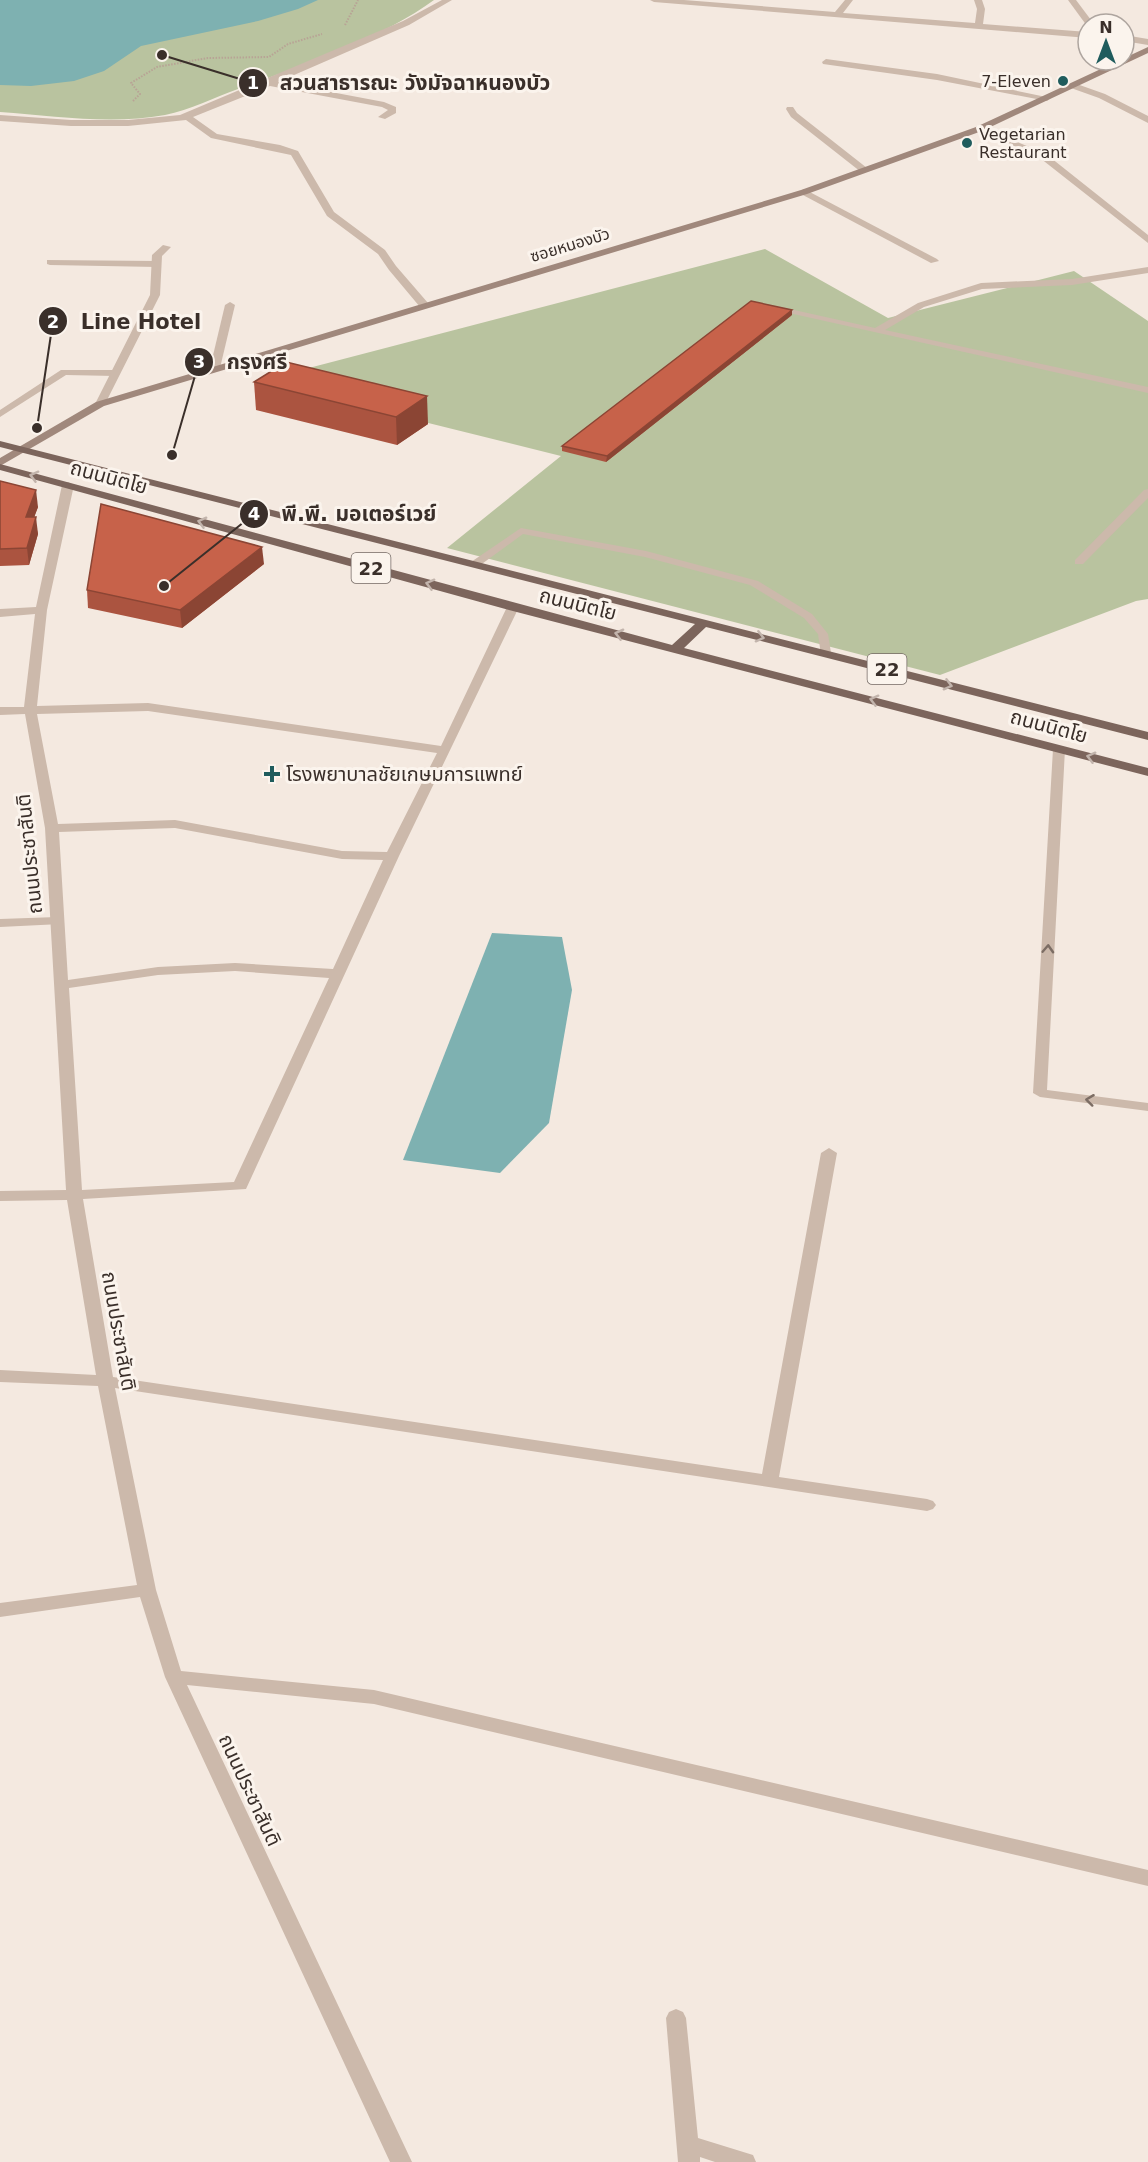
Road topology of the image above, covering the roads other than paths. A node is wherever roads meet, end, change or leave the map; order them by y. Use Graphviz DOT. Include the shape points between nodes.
graph roads {
  1 [pos="448,0"];
  2 [pos="654,0"];
  3 [pos="849,0"];
  4 [pos="978,0"];
  5 [pos="691,1"];
  6 [pos="837,15"];
  7 [pos="979,26"];
  8 [pos="1076,34"];
  9 [pos="1148,50"];
  10 [pos="826,62"];
  11 [pos="269,83"];
  12 [pos="1074,86"];
  13 [pos="1047,98"];
  14 [pos="790,108"];
  15 [pos="187,116"];
  16 [pos="382,117"];
  17 [pos="0,118"];
  18 [pos="1148,120"];
  19 [pos="979,129"];
  20 [pos="864,170"];
  21 [pos="804,192"];
  22 [pos="1148,240"];
  23 [pos="166,247"];
  24 [pos="934,261"];
  25 [pos="50,262"];
  26 [pos="157,264"];
  27 [pos="1148,270"];
  28 [pos="231,305"];
  29 [pos="424,305"];
  30 [pos="768,308"];
  31 [pos="876,331"];
  32 [pos="215,368"];
  33 [pos="115,374"];
  34 [pos="1148,390"];
  35 [pos="100,404"];
  36 [pos="0,414"];
  37 [pos="0,444"];
  38 [pos="20,449"];
  39 [pos="0,465"];
  40 [pos="92,469"];
  41 [pos="68,485"];
  42 [pos="1148,492"];
  43 [pos="1079,562"];
  44 [pos="475,564"];
  45 [pos="513,607"];
  46 [pos="41,610"];
  47 [pos="0,613"];
  48 [pos="703,623"];
  49 [pos="675,649"];
  50 [pos="825,653"];
  51 [pos="30,709"];
  52 [pos="0,711"];
  53 [pos="1148,736"];
  54 [pos="1059,749"];
  55 [pos="445,750"];
  56 [pos="1148,772"];
  57 [pos="52,828"];
  58 [pos="392,856"];
  59 [pos="57,921"];
  60 [pos="0,923"];
  61 [pos="337,974"];
  62 [pos="61,985"];
  63 [pos="1148,1107"];
  64 [pos="829,1153"];
  65 [pos="74,1195"];
  66 [pos="0,1196"];
  67 [pos="0,1376"];
  68 [pos="105,1381"];
  69 [pos="769,1482"];
  70 [pos="927,1506"];
  71 [pos="147,1590"];
  72 [pos="0,1610"];
  73 [pos="174,1677"];
  74 [pos="1148,1878"];
  75 [pos="676,2018"];
  76 [pos="688,2153"];
  77 [pos="401,2162"];
  78 [pos="745,2162"];
  1 -- 11 [label="street" via="406,23"];
  2 -- 5 [label="street"];
  3 -- 6 [label="street"];
  4 -- 7 [label="street"];
  5 -- 6 [label="street"];
  6 -- 7 [label="street"];
  7 -- 8 [label="street"];
  9 -- 12 [label="street, ซอยหนองบัว"];
  10 -- 13 [label="street" via="937,77"];
  11 -- 15 [label="street"];
  11 -- 16 [label="street" via="393,109"];
  12 -- 13 [label="street, ซอยหนองบัว"];
  12 -- 18 [label="street"];
  13 -- 19 [label="street, ซอยหนองบัว"];
  14 -- 20 [label="street"];
  15 -- 17 [label="street" via="128,123"];
  15 -- 29 [label="street" via="214,136 295,153 330,214 382,252"];
  19 -- 20 [label="street, ซอยหนองบัว"];
  19 -- 22 [label="street" via="1043,156"];
  20 -- 21 [label="street, ซอยหนองบัว"];
  21 -- 24 [label="street"];
  21 -- 29 [label="street, ซอยหนองบัว"];
  23 -- 26 [label="street" via="158,255"];
  25 -- 26 [label="lane"];
  26 -- 33 [label="street" via="154,295"];
  27 -- 31 [label="lane" via="1072,282 981,286 921,305"];
  28 -- 32 [label="lane"];
  29 -- 32 [label="street, ซอยหนองบัว"];
  30 -- 31 [label="lane"];
  31 -- 34 [label="lane"];
  32 -- 35 [label="street, ซอยหนองบัว"];
  33 -- 35 [label="street"];
  33 -- 36 [label="lane" via="64,372"];
  35 -- 38 [label="street, ซอยหนองบัว"];
  37 -- 38 [label="main road, ถนนนิตโย / 22"];
  38 -- 39 [label="street, ซอยหนองบัว"];
  38 -- 40 [label="main road, ถนนนิตโย / 22"];
  41 -- 39 [label="main road, ถนนนิตโย / 22, one-way"];
  40 -- 41 [label="main road"];
  40 -- 44 [label="main road, ถนนนิตโย / 22"];
  45 -- 41 [label="main road, ถนนนิตโย / 22, one-way"];
  41 -- 46 [label="street, ถนนประชาสันติ"];
  42 -- 43 [label="lane"];
  44 -- 48 [label="main road, ถนนนิตโย / 22"];
  44 -- 50 [label="lane" via="520,531 646,554 754,583 808,616 823,634"];
  49 -- 45 [label="main road, ถนนนิตโย / 22, one-way"];
  45 -- 55 [label="street"];
  46 -- 47 [label="street"];
  46 -- 51 [label="street, ถนนประชาสันติ"];
  48 -- 49 [label="main road"];
  48 -- 50 [label="main road, ถนนนิตโย / 22, one-way"];
  54 -- 49 [label="main road, ถนนนิตโย / 22, one-way"];
  50 -- 53 [label="main road, ถนนนิตโย / 22, one-way"];
  51 -- 52 [label="street"];
  51 -- 55 [label="street" via="148,707"];
  51 -- 57 [label="street, ถนนประชาสันติ"];
  56 -- 54 [label="main road, ถนนนิตโย / 22, one-way"];
  63 -- 54 [label="lane, one-way" via="1040,1093"];
  55 -- 58 [label="street"];
  57 -- 58 [label="street" via="176,824 342,855"];
  57 -- 59 [label="street, ถนนประชาสันติ"];
  58 -- 61 [label="street"];
  59 -- 60 [label="lane"];
  59 -- 62 [label="street, ถนนประชาสันติ"];
  61 -- 62 [label="street" via="235,967 158,970"];
  61 -- 65 [label="street" via="240,1186"];
  62 -- 65 [label="street, ถนนประชาสันติ"];
  64 -- 69 [label="street"];
  65 -- 66 [label="street"];
  65 -- 68 [label="street, ถนนประชาสันติ"];
  67 -- 68 [label="street"];
  68 -- 69 [label="street"];
  68 -- 71 [label="street, ถนนประชาสันติ"];
  69 -- 70 [label="street"];
  71 -- 72 [label="street"];
  71 -- 73 [label="street, ถนนประชาสันติ"];
  73 -- 74 [label="street" via="374,1697"];
  73 -- 77 [label="street, ถนนประชาสันติ"];
  75 -- 76 [label="street"];
  76 -- 78 [label="street"];
}
